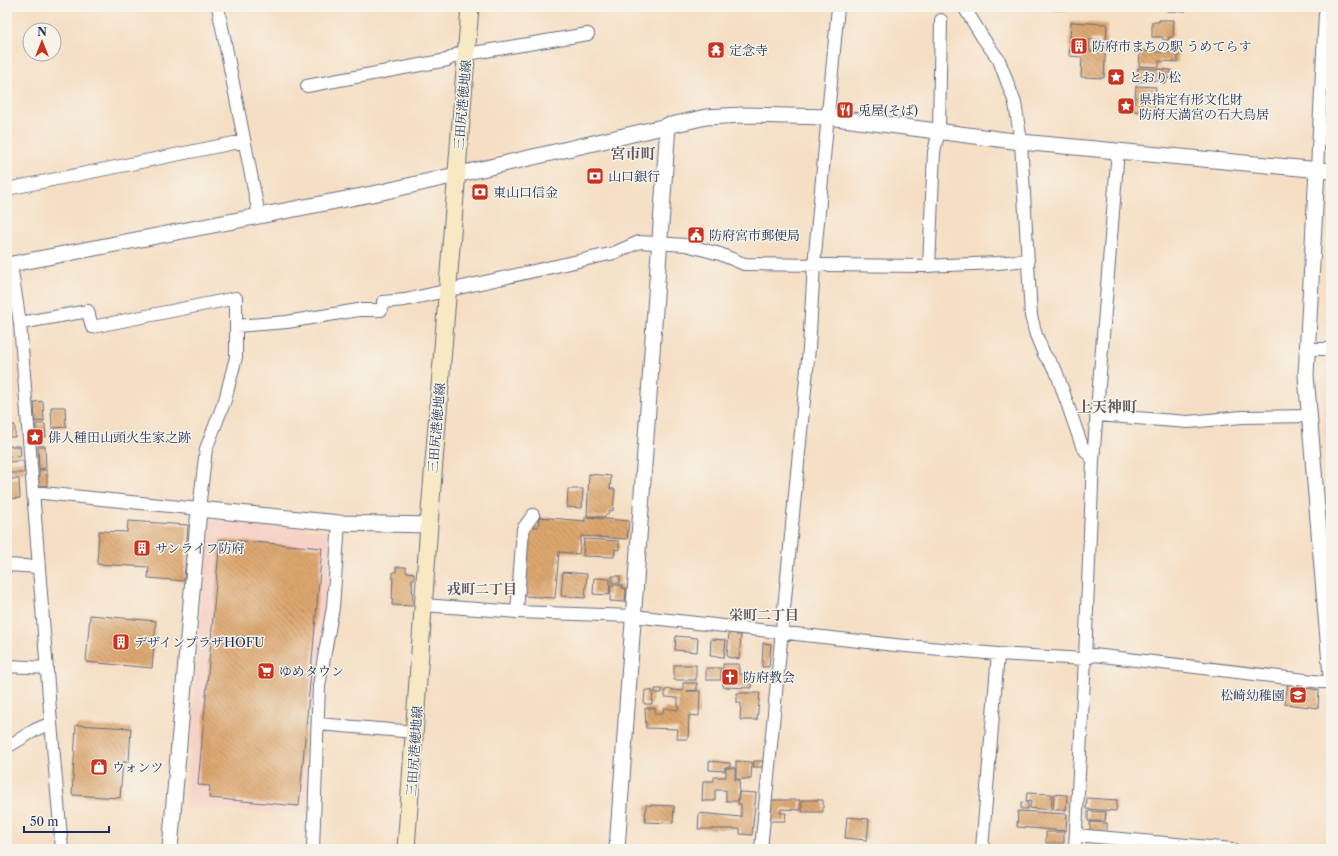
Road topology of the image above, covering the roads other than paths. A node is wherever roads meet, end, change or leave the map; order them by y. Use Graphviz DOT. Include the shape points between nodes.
graph roads {
  1 [pos="218,7"];
  2 [pos="470,7"];
  3 [pos="838,7"];
  4 [pos="964,7"];
  5 [pos="1328,7"];
  6 [pos="941,20"];
  7 [pos="588,34"];
  8 [pos="467,51"];
  9 [pos="307,86"];
  10 [pos="828,117"];
  11 [pos="668,125"];
  12 [pos="939,130"];
  13 [pos="244,141"];
  14 [pos="1021,142"];
  15 [pos="1118,150"];
  16 [pos="1324,170"];
  17 [pos="456,175"];
  18 [pos="7,189"];
  19 [pos="259,215"];
  20 [pos="661,244"];
  21 [pos="1027,260"];
  22 [pos="9,265"];
  23 [pos="814,265"];
  24 [pos="929,266"];
  25 [pos="448,290"];
  26 [pos="20,323"];
  27 [pos="236,326"];
  28 [pos="1306,348"];
  29 [pos="1331,349"];
  30 [pos="1097,415"];
  31 [pos="1309,416"];
  32 [pos="1094,460"];
  33 [pos="33,492"];
  34 [pos="199,509"];
  35 [pos="533,515"];
  36 [pos="339,523"];
  37 [pos="429,525"];
  38 [pos="7,565"];
  39 [pos="39,567"];
  40 [pos="423,605"];
  41 [pos="517,612"];
  42 [pos="634,616"];
  43 [pos="780,633"];
  44 [pos="998,654"];
  45 [pos="1086,659"];
  46 [pos="7,666"];
  47 [pos="47,668"];
  48 [pos="1331,675"];
  49 [pos="1331,682"];
  50 [pos="50,723"];
  51 [pos="318,724"];
  52 [pos="415,732"];
  53 [pos="7,747"];
  54 [pos="1076,835"];
  55 [pos="62,849"];
  56 [pos="170,849"];
  57 [pos="313,849"];
  58 [pos="406,849"];
  59 [pos="617,849"];
  60 [pos="761,849"];
  61 [pos="982,849"];
  62 [pos="1074,849"];
  63 [pos="1232,849"];
  1 -- 13 [label="street"];
  2 -- 8 [label="main road, 三田尻港徳地線"];
  3 -- 10 [label="street"];
  4 -- 14 [label="street" via="982,38 999,60 1007,77 1015,103"];
  5 -- 16 [label="street" via="1325,14"];
  6 -- 12 [label="street"];
  7 -- 8 [label="street"];
  8 -- 9 [label="street" via="448,60"];
  8 -- 17 [label="main road, 三田尻港徳地線"];
  10 -- 11 [label="street" via="743,115 706,117"];
  10 -- 12 [label="street"];
  10 -- 23 [label="street"];
  11 -- 17 [label="street"];
  11 -- 20 [label="street"];
  12 -- 14 [label="street"];
  12 -- 24 [label="street" via="934,152"];
  13 -- 18 [label="street"];
  13 -- 19 [label="street"];
  14 -- 15 [label="street"];
  14 -- 21 [label="street"];
  15 -- 16 [label="street"];
  15 -- 30 [label="street"];
  16 -- 28 [label="street" via="1316,217"];
  17 -- 19 [label="street"];
  17 -- 25 [label="main road, 三田尻港徳地線"];
  19 -- 22 [label="street"];
  20 -- 23 [label="street" via="686,245 720,254 744,264"];
  20 -- 25 [label="street" via="639,242 614,253"];
  20 -- 42 [label="street"];
  21 -- 24 [label="street" via="998,264"];
  21 -- 32 [label="street" via="1031,316 1036,336 1056,371 1082,446"];
  22 -- 26 [label="street"];
  23 -- 24 [label="street"];
  23 -- 43 [label="street" via="809,348"];
  25 -- 27 [label="street" via="382,306 287,322"];
  25 -- 37 [label="main road, 三田尻港徳地線"];
  26 -- 27 [label="street" via="88,311 92,327 236,298"];
  26 -- 33 [label="street"];
  27 -- 34 [label="street" via="236,357 225,400 206,449"];
  28 -- 29 [label="street"];
  28 -- 31 [label="street"];
  30 -- 31 [label="street" via="1188,422"];
  30 -- 32 [label="street"];
  31 -- 48 [label="street"];
  32 -- 45 [label="street"];
  33 -- 34 [label="street"];
  33 -- 39 [label="street"];
  34 -- 36 [label="street"];
  34 -- 56 [label="street"];
  35 -- 41 [label="street" via="524,529"];
  36 -- 37 [label="street"];
  36 -- 51 [label="street" via="333,607 320,686"];
  37 -- 40 [label="main road, 三田尻港徳地線"];
  38 -- 39 [label="street"];
  39 -- 47 [label="street"];
  40 -- 41 [label="street"];
  40 -- 52 [label="main road, 三田尻港徳地線"];
  41 -- 42 [label="street"];
  42 -- 43 [label="street"];
  42 -- 59 [label="street"];
  43 -- 44 [label="street"];
  43 -- 60 [label="street"];
  44 -- 45 [label="street"];
  44 -- 61 [label="street"];
  45 -- 49 [label="street" via="1094,655"];
  45 -- 54 [label="street"];
  46 -- 47 [label="street"];
  47 -- 50 [label="street"];
  50 -- 53 [label="street"];
  50 -- 55 [label="street"];
  51 -- 52 [label="street"];
  51 -- 57 [label="street"];
  52 -- 58 [label="main road, 三田尻港徳地線"];
  54 -- 62 [label="street"];
  54 -- 63 [label="street"];
}
